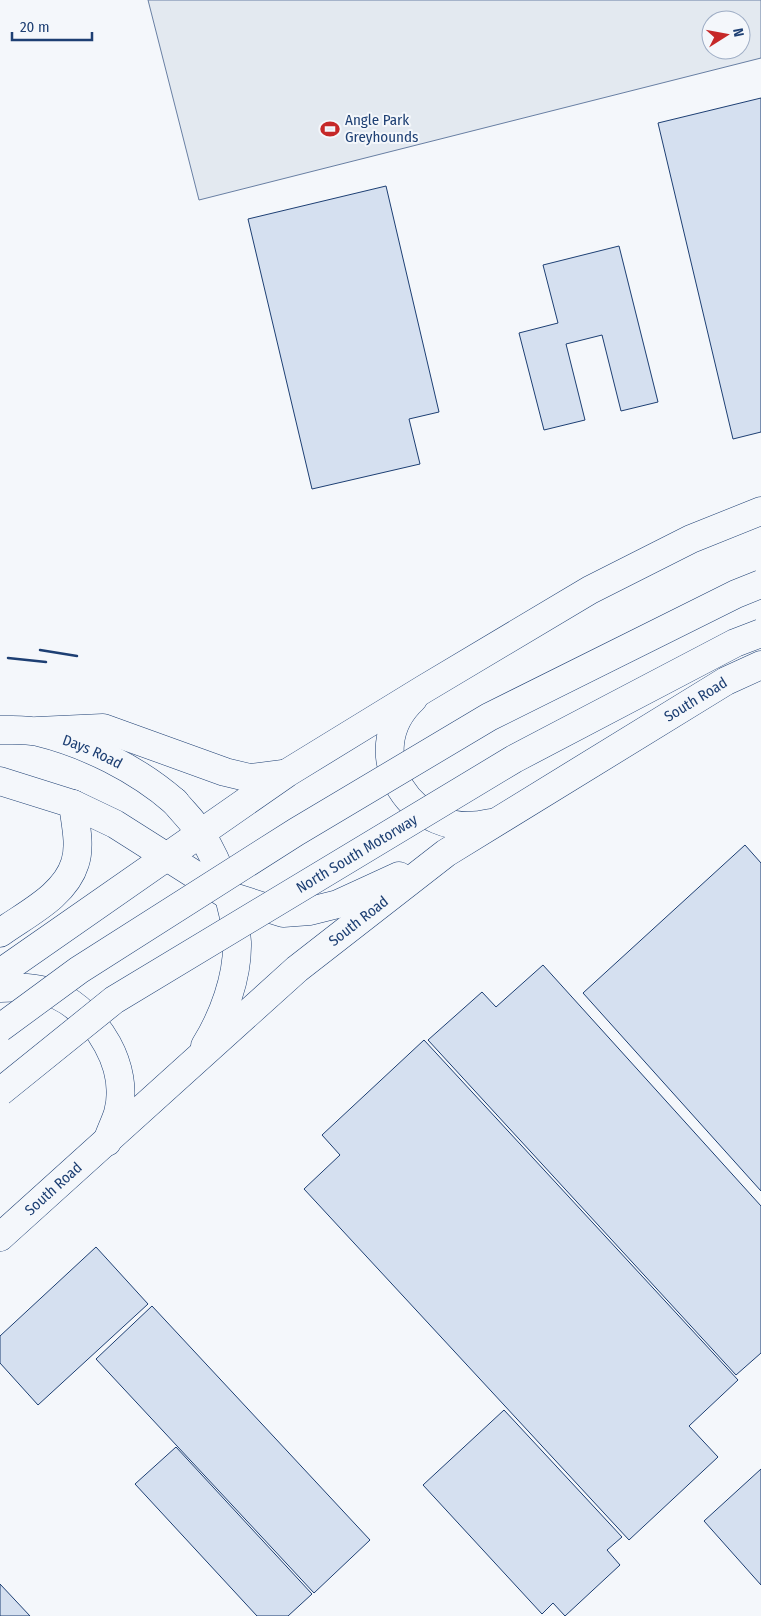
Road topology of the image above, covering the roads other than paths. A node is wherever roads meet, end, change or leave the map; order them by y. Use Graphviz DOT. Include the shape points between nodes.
graph roads {
  1 [pos="761,511"];
  2 [pos="761,584"];
  3 [pos="761,633"];
  4 [pos="761,665"];
  5 [pos="424,689"];
  6 [pos="0,730"];
  7 [pos="37,732"];
  8 [pos="287,774"];
  9 [pos="0,781"];
  10 [pos="73,804"];
  11 [pos="496,822"];
  12 [pos="201,833"];
  13 [pos="446,854"];
  14 [pos="167,857"];
  15 [pos="227,895"];
  16 [pos="0,933"];
  17 [pos="0,973"];
  18 [pos="0,988"];
  19 [pos="0,1028"];
  20 [pos="0,1092"];
  21 [pos="106,1143"];
  22 [pos="0,1237"];
  1 -- 5 [label="main road" via="691,539 590,590"];
  2 -- 19 [label="main road, bridge" via="489,718 296,832 79,970"];
  3 -- 20 [label="main road, North South Motorway, bridge" via="735,643 514,759 319,876 114,1000"];
  4 -- 11 [label="main road, South Road" via="726,681"];
  5 -- 8 [label="main road"];
  5 -- 11 [label="main road" via="406,706 394,728 390,753 395,778 408,800 427,817 451,826 476,827"];
  6 -- 7 [label="main road, Days Road"];
  7 -- 8 [label="main road" via="103,728 225,772 250,778"];
  7 -- 12 [label="main road, Days Road" via="82,746 125,766 175,802"];
  8 -- 12 [label="main road"];
  9 -- 10 [label="main road"];
  10 -- 14 [label="main road" via="116,824"];
  10 -- 16 [label="main road" via="77,847 75,863 59,891"];
  11 -- 13 [label="main road, South Road"];
  12 -- 14 [label="main road"];
  12 -- 15 [label="main road, Days Road"];
  13 -- 15 [label="main road" via="338,904 310,911 283,913"];
  13 -- 21 [label="main road, South Road" via="298,969"];
  14 -- 15 [label="main road"];
  14 -- 17 [label="main road"];
  15 -- 21 [label="main road, Days Road" via="237,943 228,994 212,1034 196,1060"];
  18 -- 21 [label="main road" via="21,987 56,995 86,1014 108,1043 119,1078 118,1112"];
  21 -- 22 [label="main road, South Road"];
}
